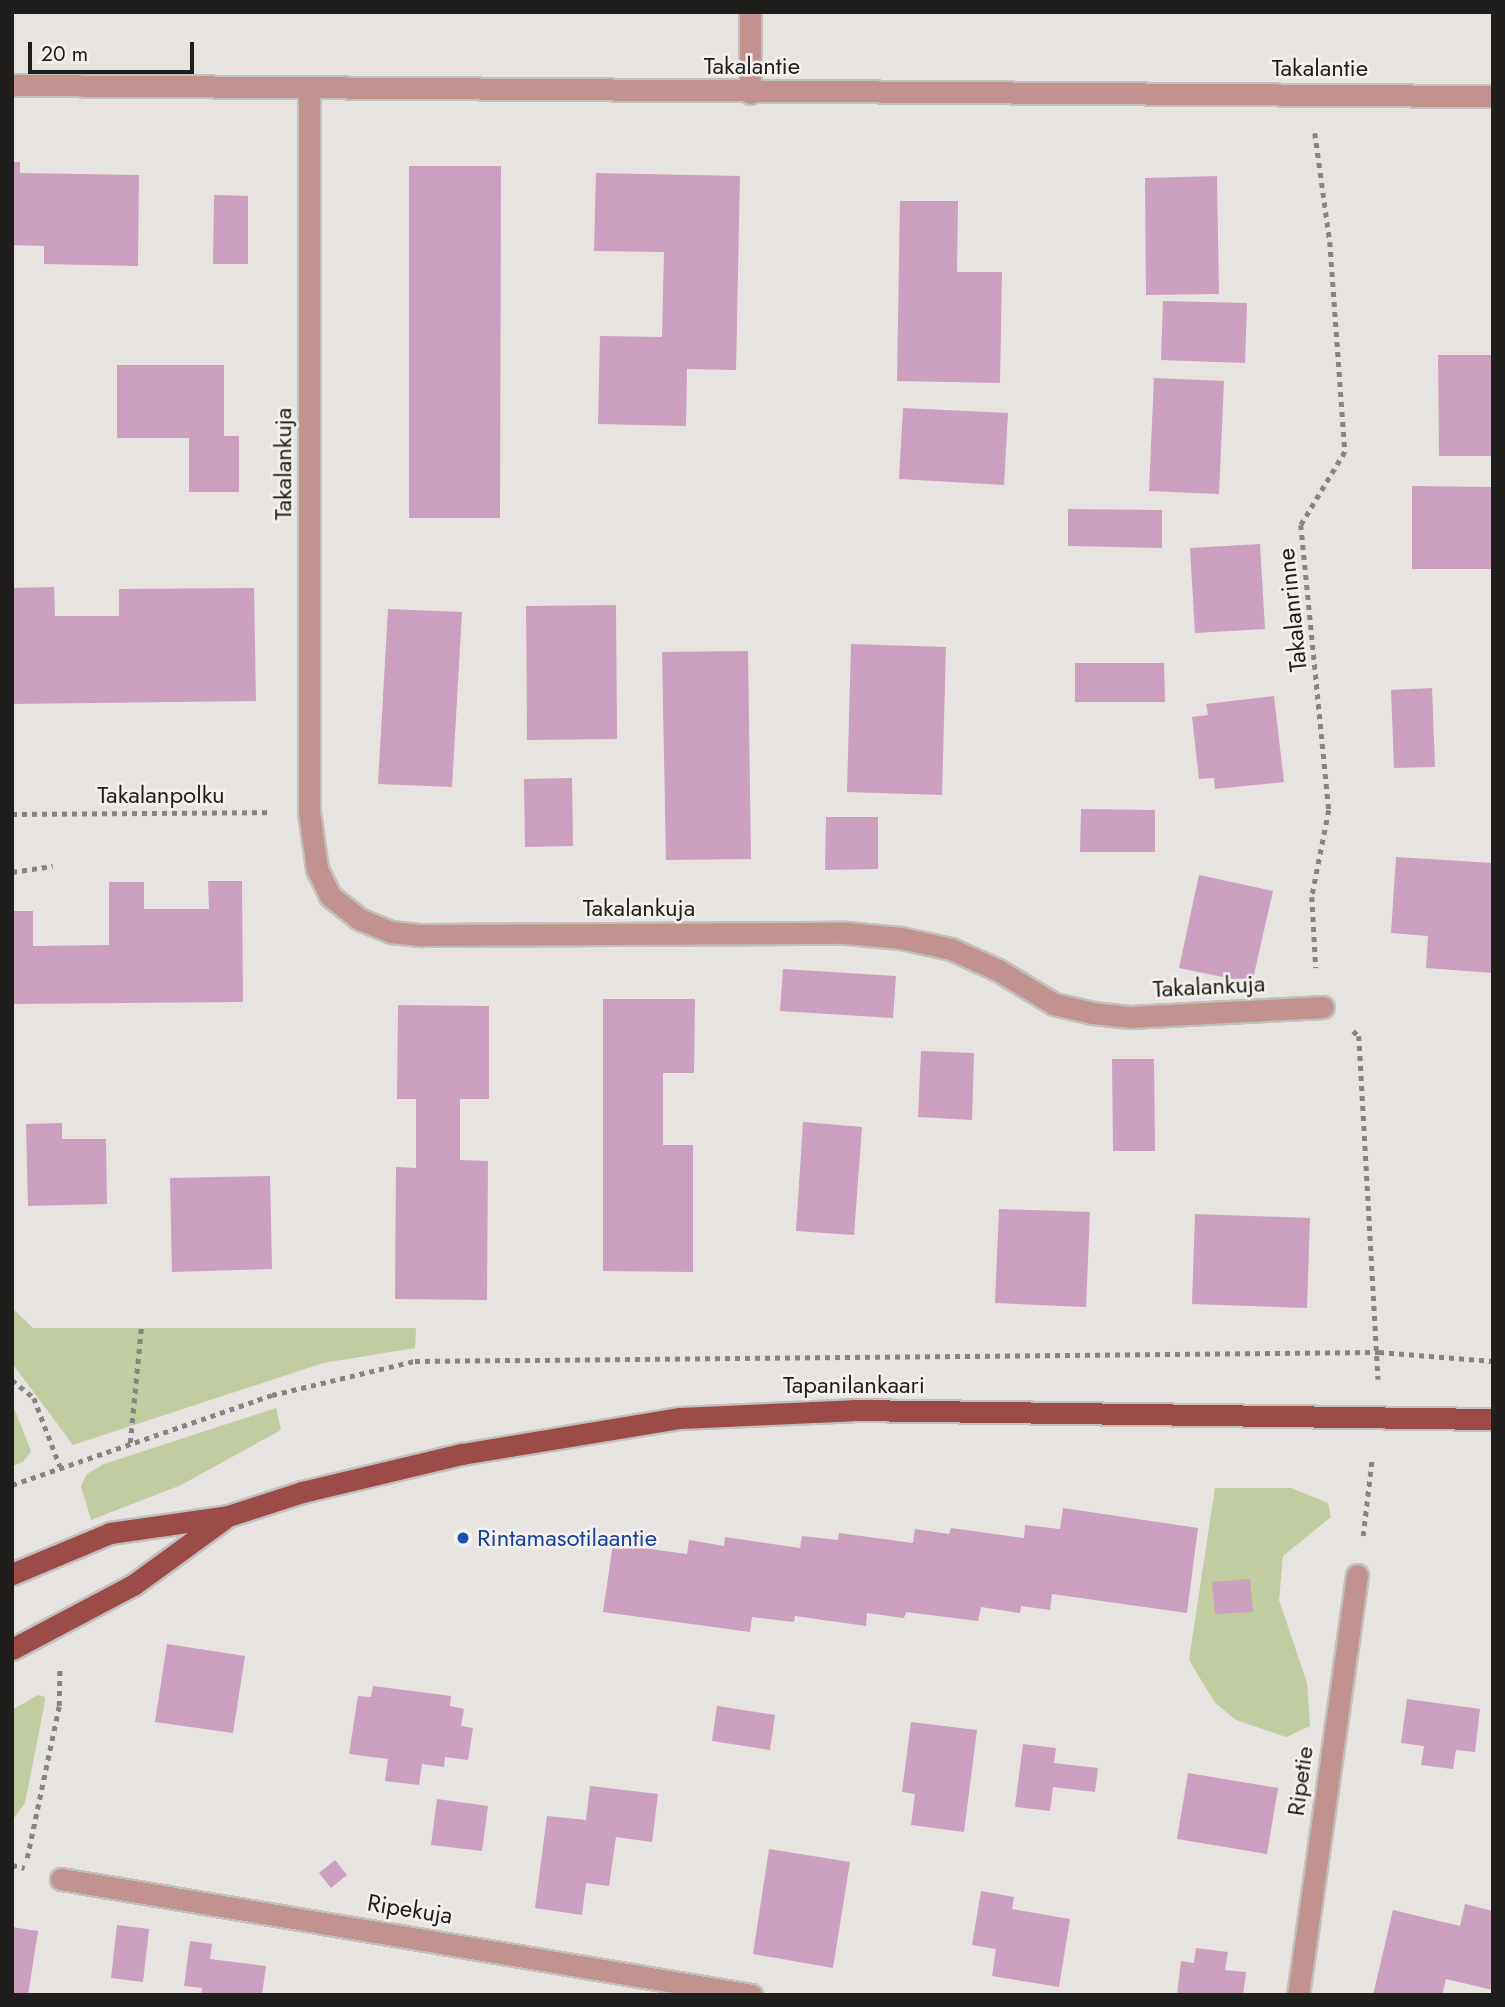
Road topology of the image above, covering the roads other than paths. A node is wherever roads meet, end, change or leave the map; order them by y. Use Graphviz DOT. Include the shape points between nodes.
graph roads {
  1 [pos="750,12"];
  2 [pos="12,85"];
  3 [pos="309,90"];
  4 [pos="750,93"];
  5 [pos="1493,96"];
  6 [pos="1323,1007"];
  7 [pos="1493,1419"];
  8 [pos="228,1516"];
  9 [pos="12,1574"];
  10 [pos="1356,1575"];
  11 [pos="12,1649"];
  12 [pos="61,1880"];
  13 [pos="751,1995"];
  14 [pos="1298,1995"];
  1 -- 4 [label="street"];
  2 -- 3 [label="street, Takalantie"];
  3 -- 4 [label="street, Takalantie"];
  3 -- 6 [label="street, Takalankuja" via="309,812 317,869 330,896 359,919 391,932 855,934 951,949 998,970 1054,1004 1092,1013 1131,1017"];
  4 -- 5 [label="street, Takalantie"];
  7 -- 8 [label="main road, Tapanilankaari" via="853,1410 680,1418 462,1454 302,1492"];
  8 -- 9 [label="main road, Tapanilankaari" via="110,1532"];
  8 -- 11 [label="main road, Tapanilankaari" via="133,1586"];
  10 -- 14 [label="street, Ripetie"];
  12 -- 13 [label="street, Ripekuja"];
}
